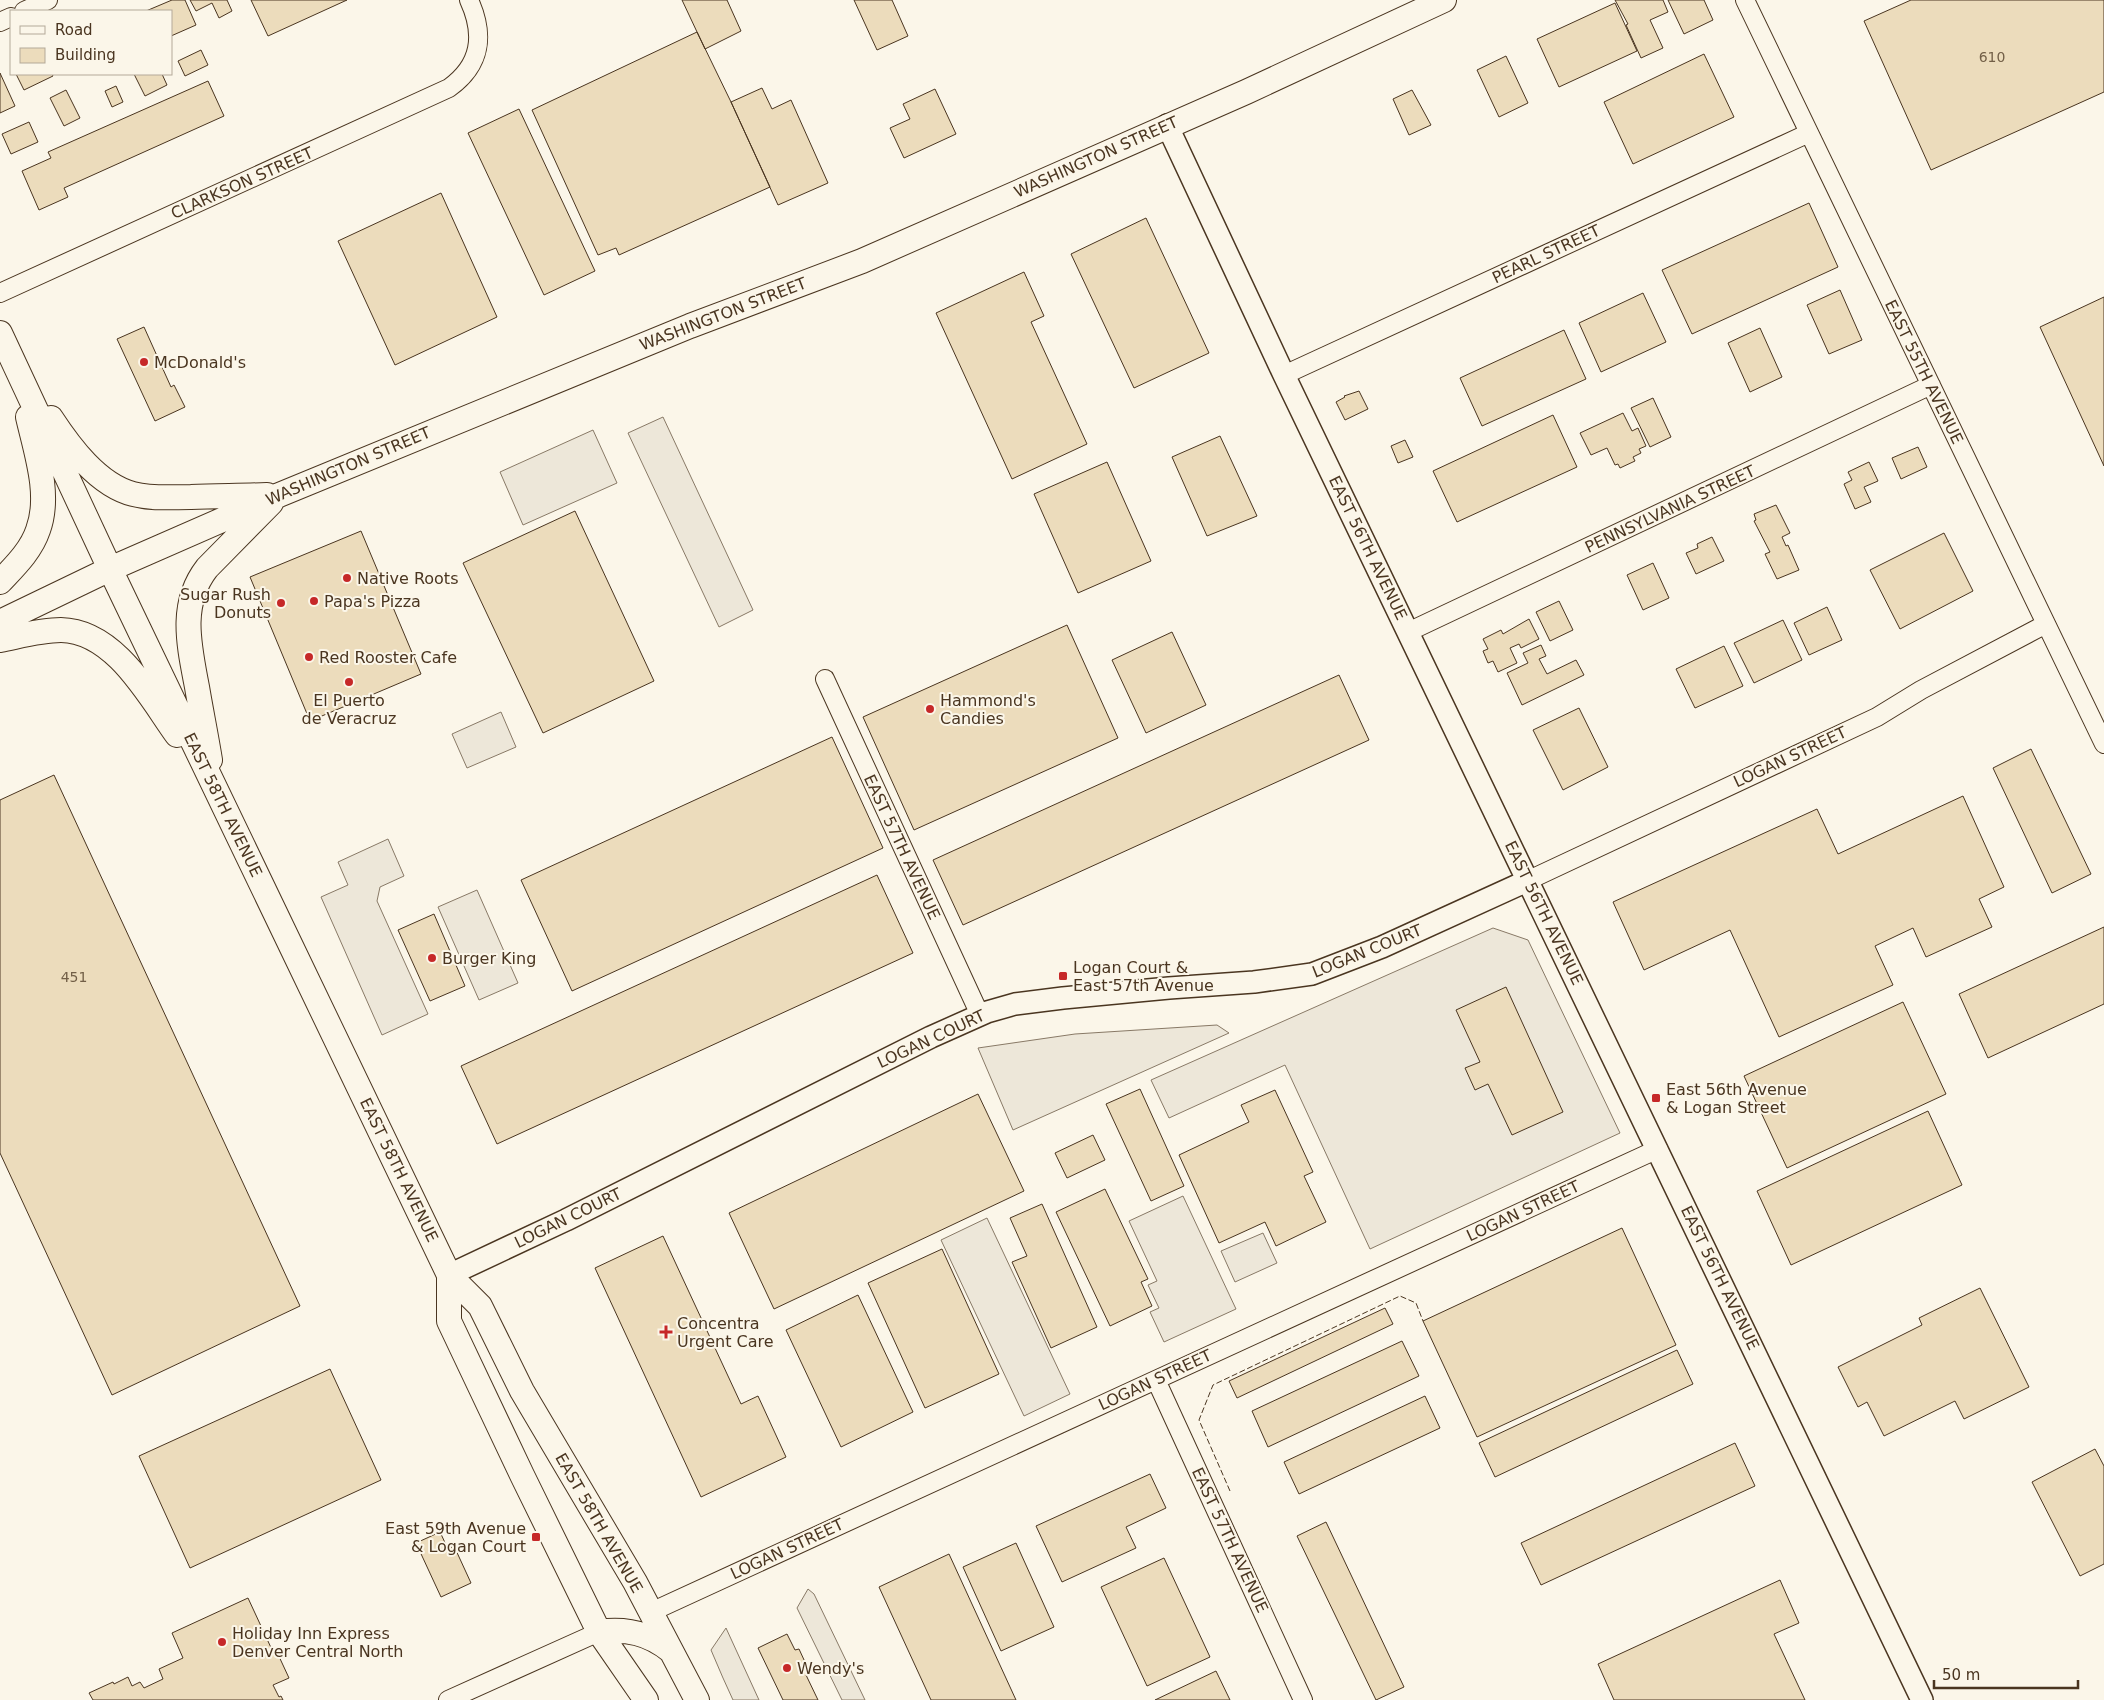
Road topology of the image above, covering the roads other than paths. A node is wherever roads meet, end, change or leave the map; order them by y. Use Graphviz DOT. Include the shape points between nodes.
graph roads {
  1 [pos="48,0"];
  2 [pos="469,0"];
  3 [pos="1444,0"];
  4 [pos="1745,0"];
  5 [pos="26,10"];
  6 [pos="1168,126"];
  7 [pos="1809,133"];
  8 [pos="0,293"];
  9 [pos="0,333"];
  10 [pos="14,364"];
  11 [pos="1284,374"];
  12 [pos="1930,385"];
  13 [pos="279,495"];
  14 [pos="110,570"];
  15 [pos="0,582"];
  16 [pos="0,622"];
  17 [pos="2046,624"];
  18 [pos="1408,632"];
  19 [pos="0,640"];
  20 [pos="824,679"];
  21 [pos="2104,744"];
  22 [pos="216,789"];
  23 [pos="1529,880"];
  24 [pos="980,1015"];
  25 [pos="1658,1149"];
  26 [pos="450,1275"];
  27 [pos="1156,1380"];
  28 [pos="651,1612"];
  29 [pos="599,1632"];
  30 [pos="671,1650"];
  31 [pos="448,1700"];
  32 [pos="646,1700"];
  33 [pos="696,1700"];
  34 [pos="1303,1700"];
  35 [pos="1922,1700"];
  1 -- 5 [label="street"];
  2 -- 8 [label="street, CLARKSON STREET" via="478,28 474,61 460,80 435,95"];
  3 -- 6 [label="main road, WASHINGTON STREET"];
  4 -- 7 [label="street, EAST 55TH AVENUE"];
  6 -- 11 [label="street, EAST 56TH AVENUE"];
  6 -- 13 [label="main road, WASHINGTON STREET" via="862,260 610,358"];
  7 -- 11 [label="street, PEARL STREET"];
  7 -- 12 [label="street, EAST 55TH AVENUE"];
  9 -- 10 [label="main road, EAST 58TH AVENUE"];
  10 -- 13 [label="main road" via="76,451 110,484 132,494 156,498"];
  10 -- 14 [label="main road, EAST 58TH AVENUE"];
  10 -- 15 [label="main road" via="36,450 43,493 42,516 38,532 26,553"];
  11 -- 18 [label="street, EAST 56TH AVENUE"];
  12 -- 17 [label="street, EAST 55TH AVENUE"];
  12 -- 18 [label="street, PENNSYLVANIA STREET"];
  13 -- 14 [label="main road, WASHINGTON STREET"];
  13 -- 22 [label="main road" via="207,568 199,578 190,602 188,639"];
  14 -- 16 [label="main road, WASHINGTON STREET"];
  14 -- 22 [label="main road, EAST 58TH AVENUE"];
  17 -- 21 [label="street, EAST 55TH AVENUE"];
  17 -- 23 [label="street, LOGAN STREET" via="1877,717"];
  18 -- 23 [label="street, EAST 56TH AVENUE"];
  19 -- 22 [label="main road" via="62,630 91,636 109,648 132,671"];
  20 -- 24 [label="street, EAST 57TH AVENUE"];
  22 -- 26 [label="main road, EAST 58TH AVENUE"];
  23 -- 24 [label="street, LOGAN COURT" via="1382,948 1312,974 1063,998 1015,1004"];
  23 -- 25 [label="street, EAST 56TH AVENUE"];
  24 -- 26 [label="street, LOGAN COURT"];
  25 -- 27 [label="street, LOGAN STREET"];
  25 -- 35 [label="street, EAST 56TH AVENUE"];
  26 -- 28 [label="main road, EAST 58TH AVENUE" via="480,1306 531,1408"];
  26 -- 29 [label="main road, EAST 58TH AVENUE" via="449,1321"];
  27 -- 28 [label="street, LOGAN STREET"];
  27 -- 34 [label="street, EAST 57TH AVENUE"];
  28 -- 30 [label="main road, EAST 58TH AVENUE"];
  29 -- 30 [label="main road" via="634,1632"];
  29 -- 31 [label="street"];
  29 -- 32 [label="main road, EAST 58TH AVENUE"];
  30 -- 33 [label="main road, EAST 58TH AVENUE"];
}
